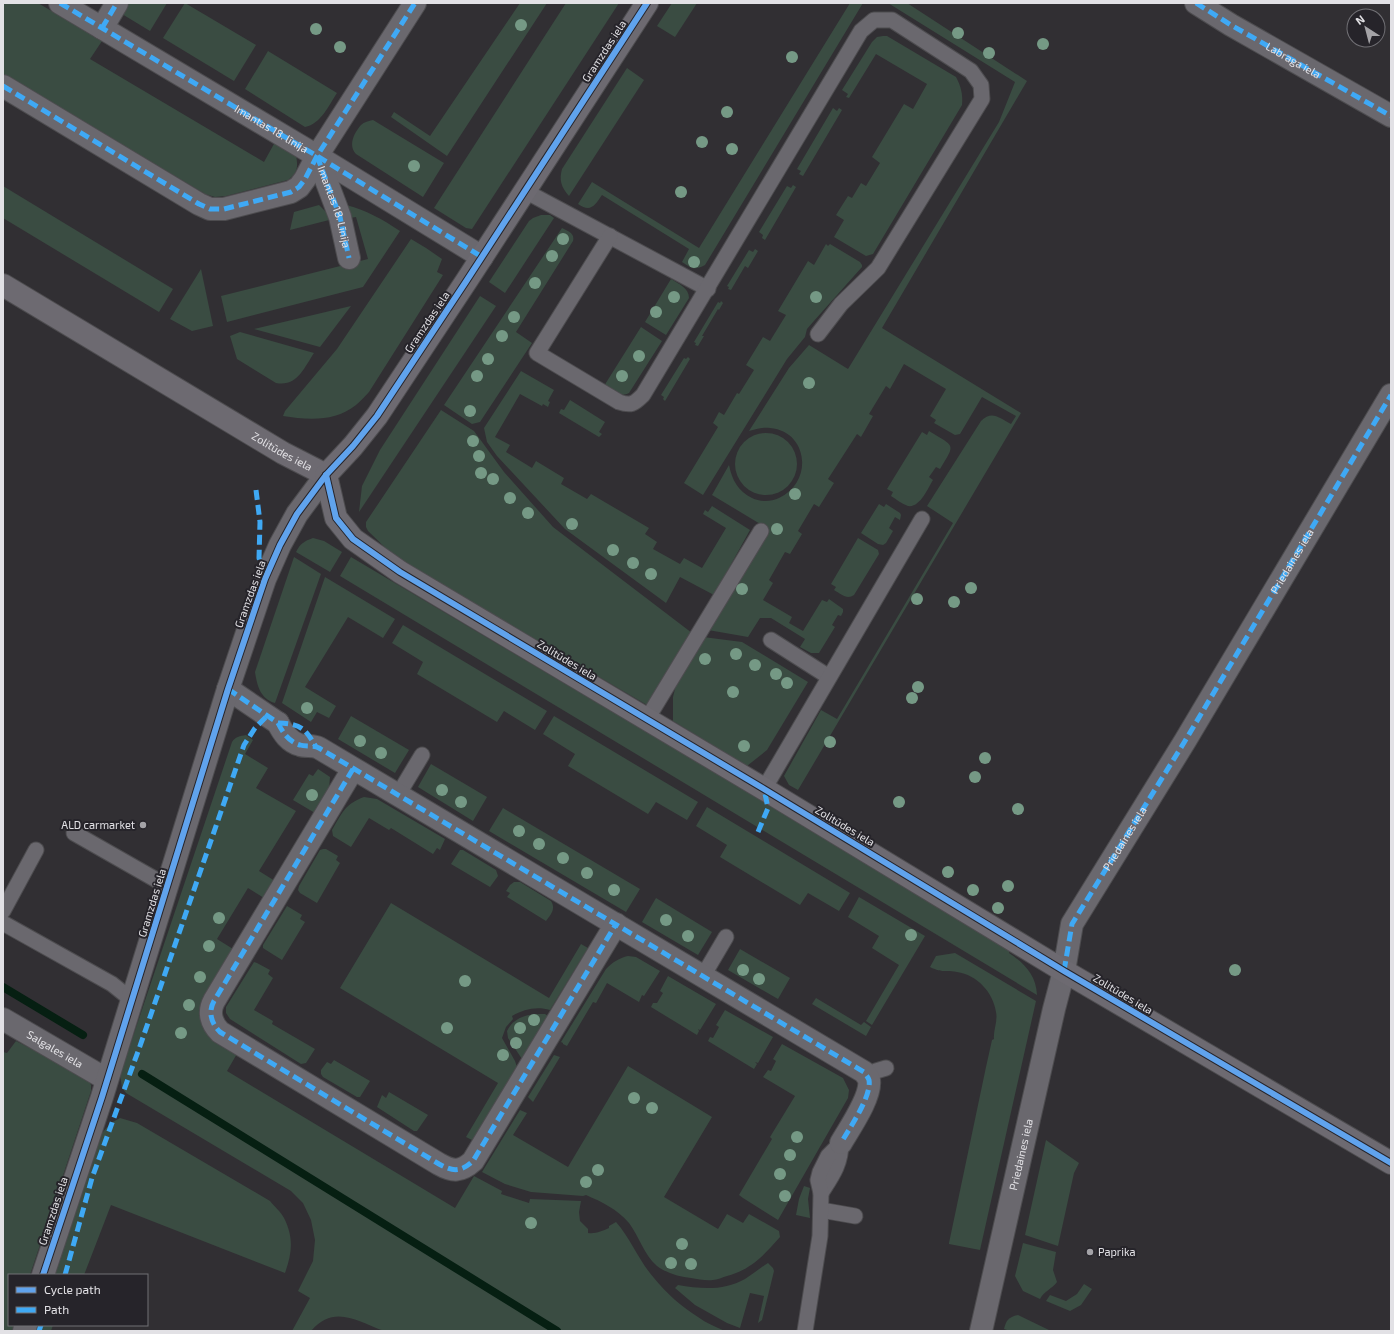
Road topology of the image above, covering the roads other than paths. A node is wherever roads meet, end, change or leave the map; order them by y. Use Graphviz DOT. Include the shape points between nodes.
graph roads {
  1 [pos="60,3"];
  2 [pos="117,3"];
  3 [pos="415,3"];
  4 [pos="647,3"];
  5 [pos="1196,3"];
  6 [pos="102,28"];
  7 [pos="3,86"];
  8 [pos="1391,116"];
  9 [pos="317,156"];
  10 [pos="525,191"];
  11 [pos="610,236"];
  12 [pos="482,256"];
  13 [pos="349,258"];
  14 [pos="3,285"];
  15 [pos="708,289"];
  16 [pos="818,334"];
  17 [pos="1391,395"];
  18 [pos="326,475"];
  19 [pos="922,519"];
  20 [pos="761,531"];
  21 [pos="771,640"];
  22 [pos="830,678"];
  23 [pos="228,689"];
  24 [pos="647,719"];
  25 [pos="422,755"];
  26 [pos="353,769"];
  27 [pos="764,789"];
  28 [pos="398,795"];
  29 [pos="74,833"];
  30 [pos="36,850"];
  31 [pos="167,886"];
  32 [pos="3,911"];
  33 [pos="3,923"];
  34 [pos="616,924"];
  35 [pos="726,937"];
  36 [pos="1064,971"];
  37 [pos="703,976"];
  38 [pos="132,1000"];
  39 [pos="3,1019"];
  40 [pos="106,1079"];
  41 [pos="841,1143"];
  42 [pos="1391,1163"];
  43 [pos="821,1210"];
  44 [pos="855,1216"];
  45 [pos="43,1274"];
  46 [pos="805,1331"];
  47 [pos="981,1331"];
  1 -- 6 [label="street, Imantas 18. līnija"];
  2 -- 6 [label="street"];
  3 -- 9 [label="street"];
  4 -- 10 [label="street, Gramzdas iela"];
  5 -- 8 [label="street, Labraga iela"];
  6 -- 9 [label="street, Imantas 18. līnija"];
  7 -- 9 [label="street" via="210,209 224,209 291,192 305,179"];
  9 -- 12 [label="street, Imantas 18. līnija"];
  9 -- 13 [label="street, Imantas 18. Līnija" via="340,217"];
  10 -- 11 [label="lane"];
  10 -- 12 [label="street, Gramzdas iela"];
  11 -- 15 [label="lane"];
  11 -- 15 [label="lane" via="537,353 619,402 635,402 643,395"];
  12 -- 18 [label="street, Gramzdas iela" via="376,416"];
  14 -- 18 [label="street, Zolitūdes iela" via="283,454"];
  15 -- 16 [label="lane" via="861,31 874,20 892,20 971,70 980,85 982,99 878,268 841,304"];
  17 -- 36 [label="street, Priedaines iela" via="1185,741 1072,924"];
  18 -- 23 [label="street, Gramzdas iela" via="297,514 280,545 265,579"];
  18 -- 24 [label="street, Zolitūdes iela" via="336,518 354,539 400,572"];
  19 -- 22 [label="lane"];
  20 -- 24 [label="lane"];
  21 -- 22 [label="lane"];
  22 -- 27 [label="lane"];
  23 -- 26 [label="street" via="278,723 284,736 299,745 316,747"];
  23 -- 31 [label="street, Gramzdas iela"];
  24 -- 27 [label="street, Zolitūdes iela"];
  25 -- 28 [label="lane"];
  26 -- 28 [label="street"];
  26 -- 34 [label="street" via="214,1001 211,1010 212,1020 217,1029 225,1035 433,1161 447,1169 457,1170 467,1167 474,1161"];
  27 -- 36 [label="street, Zolitūdes iela"];
  28 -- 34 [label="street"];
  29 -- 31 [label="lane"];
  30 -- 32 [label="lane"];
  31 -- 38 [label="street, Gramzdas iela"];
  33 -- 38 [label="lane" via="112,984"];
  34 -- 37 [label="street"];
  35 -- 37 [label="lane"];
  36 -- 42 [label="street, Zolitūdes iela"];
  36 -- 47 [label="street, Priedaines iela"];
  37 -- 41 [label="street" via="853,1066 877,1072 870,1082 867,1097"];
  38 -- 40 [label="street, Gramzdas iela"];
  39 -- 40 [label="street, Salgales iela"];
  40 -- 45 [label="street, Gramzdas iela"];
  41 -- 43 [label="lane" via="828,1156 820,1172 818,1180"];
  43 -- 44 [label="lane"];
  43 -- 46 [label="lane" via="820,1236"];
}
